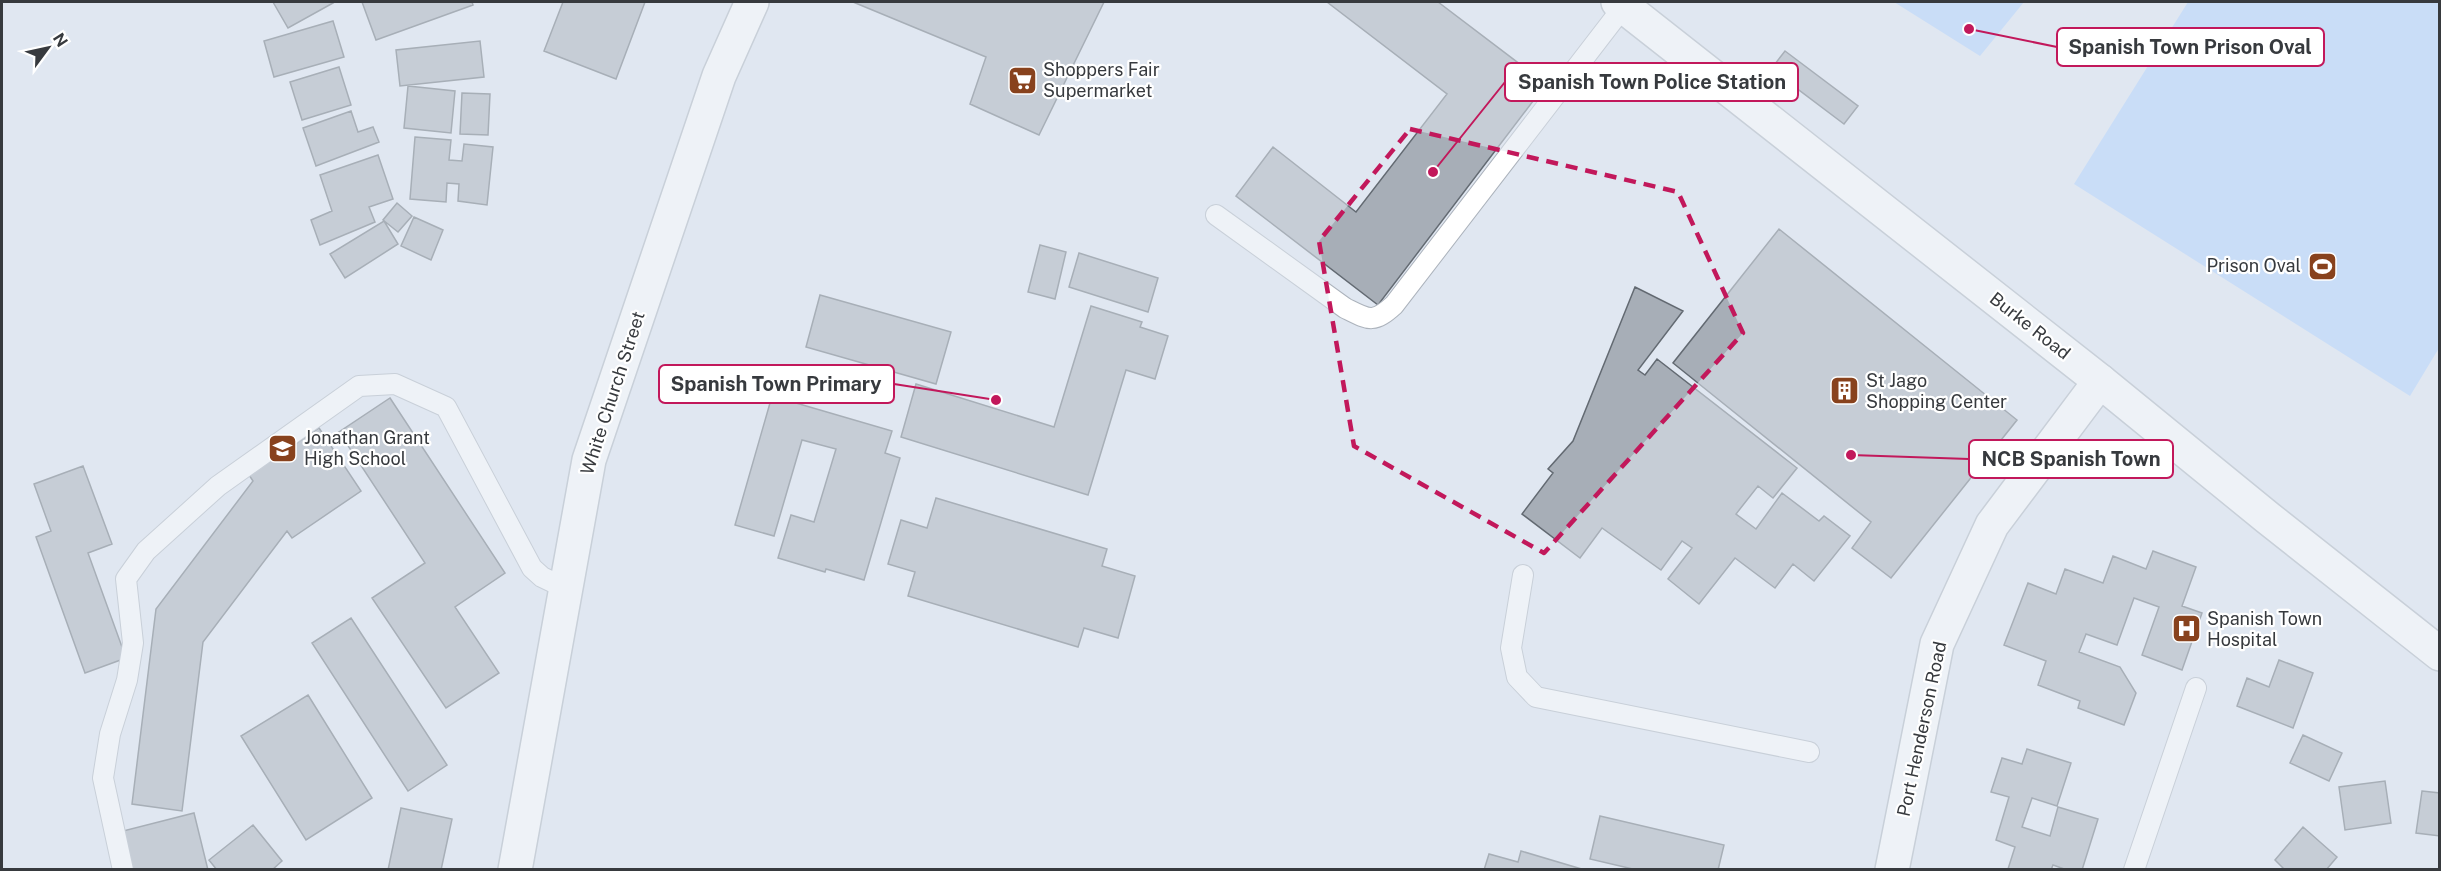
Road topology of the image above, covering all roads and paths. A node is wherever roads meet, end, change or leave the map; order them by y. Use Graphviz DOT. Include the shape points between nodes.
graph roads {
  1 [pos="753,2"];
  2 [pos="1621,4"];
  3 [pos="1216,215"];
  4 [pos="2100,381"];
  5 [pos="1524,575"];
  6 [pos="566,588"];
  7 [pos="2439,654"];
  8 [pos="2196,688"];
  9 [pos="1809,752"];
  10 [pos="123,870"];
  11 [pos="515,870"];
  12 [pos="1892,870"];
  13 [pos="2134,870"];
  1 -- 6 [label="street, White Church Street" via="719,76 589,460"];
  2 -- 3 [label="lane" via="1394,305 1380,318 1367,319 1345,308"];
  2 -- 4 [label="street, Burke Road"];
  4 -- 7 [label="street, Burke Road"];
  4 -- 12 [label="street, Port Henderson Road" via="1992,525 1937,644"];
  5 -- 9 [label="lane" via="1511,648 1517,677 1536,697"];
  6 -- 10 [label="lane" via="532,568 446,407 395,384 359,386 218,486 146,551 126,579 133,643 103,778"];
  6 -- 11 [label="street, White Church Street"];
  8 -- 13 [label="lane"];
}
